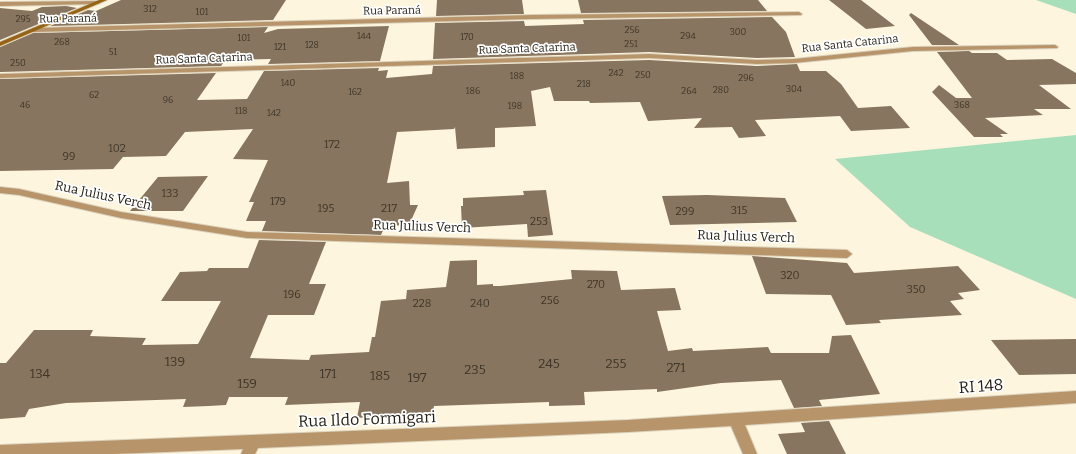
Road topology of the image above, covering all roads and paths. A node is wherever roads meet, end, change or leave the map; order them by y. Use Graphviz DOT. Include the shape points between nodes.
graph roads {
  1 [pos="101,1"];
  2 [pos="0,4"];
  3 [pos="799,14"];
  4 [pos="33,30"];
  5 [pos="0,44"];
  6 [pos="1055,47"];
  7 [pos="0,76"];
  8 [pos="0,190"];
  9 [pos="847,254"];
  10 [pos="1076,397"];
  11 [pos="736,420"];
  12 [pos="251,448"];
  13 [pos="0,452"];
  14 [pos="750,454"];
  1 -- 2 [label="street"];
  1 -- 4 [label="main road"];
  3 -- 4 [label="street, Rua Paraná" via="532,17"];
  4 -- 5 [label="main road"];
  6 -- 7 [label="street, Rua Santa Catarina" via="913,49 794,61 757,62 648,56"];
  8 -- 9 [label="street, Rua Julius Verch" via="121,215 247,235"];
  10 -- 11 [label="street, RI 148"];
  11 -- 12 [label="street, Rua Ildo Formigari"];
  11 -- 14 [label="street"];
  12 -- 13 [label="street, Rua Ildo Formigari"];
}
